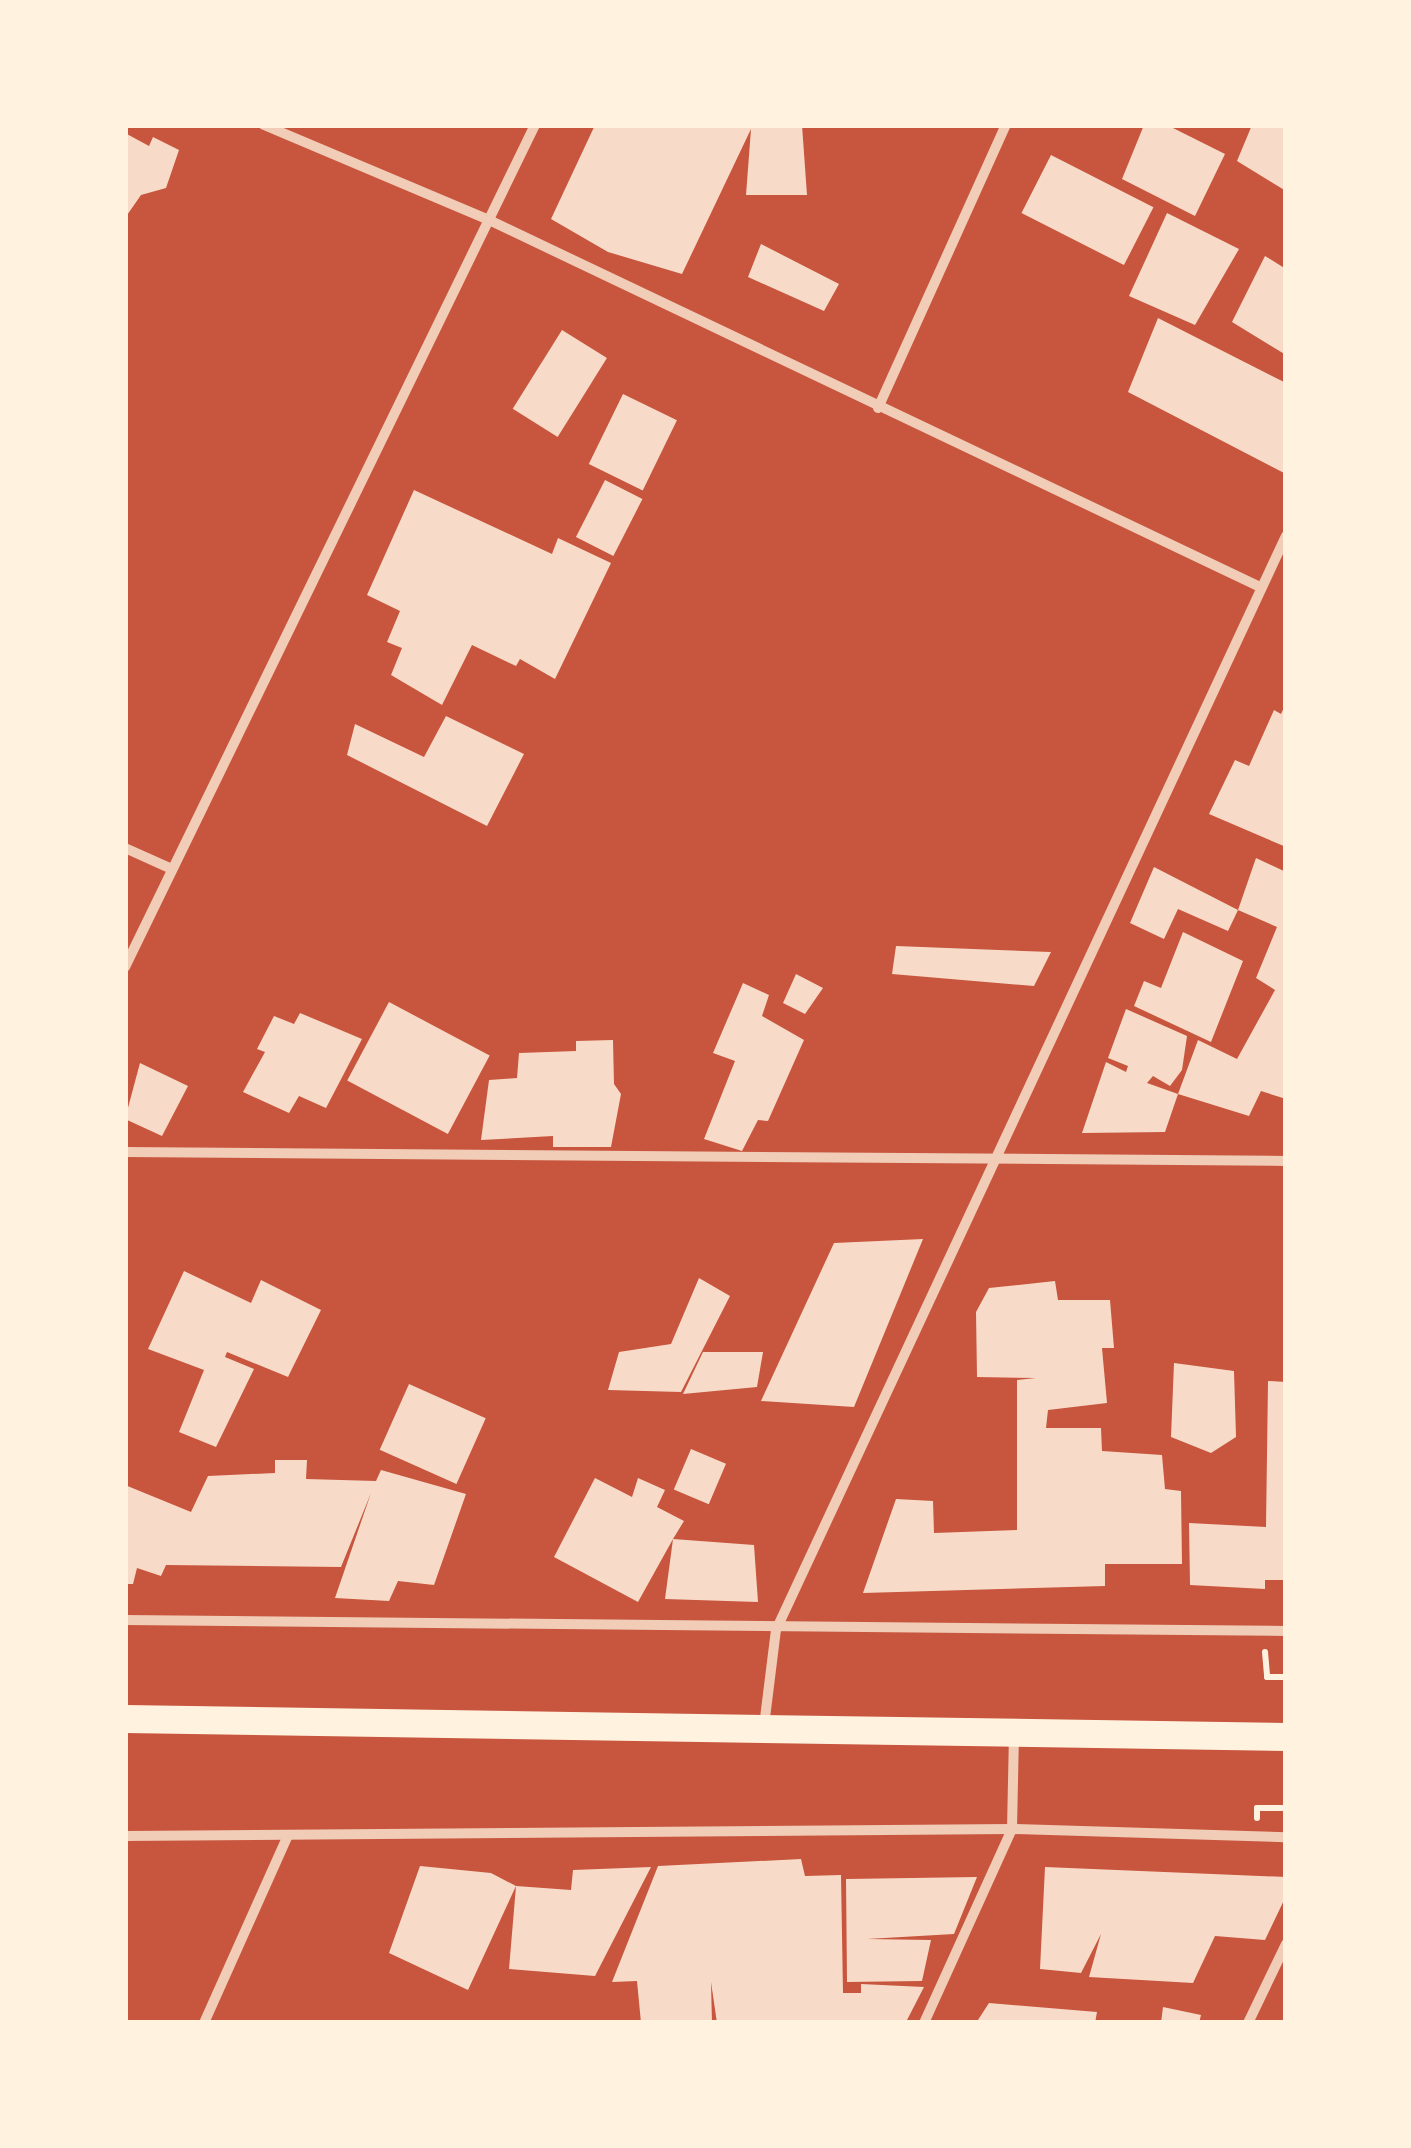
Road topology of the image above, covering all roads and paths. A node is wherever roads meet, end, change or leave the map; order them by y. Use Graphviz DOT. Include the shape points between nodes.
graph roads {
  1 [pos="264,125"];
  2 [pos="535,125"];
  3 [pos="1006,125"];
  4 [pos="489,220"];
  5 [pos="878,408"];
  6 [pos="1286,536"];
  7 [pos="1260,587"];
  8 [pos="125,848"];
  9 [pos="172,869"];
  10 [pos="125,967"];
  11 [pos="125,1152"];
  12 [pos="995,1158"];
  13 [pos="1286,1161"];
  14 [pos="125,1620"];
  15 [pos="776,1630"];
  16 [pos="1286,1630"];
  17 [pos="1267,1677"];
  18 [pos="1286,1677"];
  19 [pos="125,1720"];
  20 [pos="764,1732"];
  21 [pos="1014,1734"];
  22 [pos="1286,1737"];
  23 [pos="1257,1808"];
  24 [pos="1286,1808"];
  25 [pos="1012,1829"];
  26 [pos="288,1835"];
  27 [pos="125,1836"];
  28 [pos="1286,1837"];
  29 [pos="1286,1944"];
  30 [pos="204,2023"];
  31 [pos="924,2023"];
  32 [pos="1248,2023"];
  1 -- 4 [label="street"];
  2 -- 4 [label="street"];
  3 -- 5 [label="street"];
  4 -- 5 [label="street"];
  4 -- 9 [label="street"];
  5 -- 7 [label="street"];
  6 -- 7 [label="street"];
  7 -- 12 [label="street"];
  8 -- 9 [label="street"];
  9 -- 10 [label="street"];
  11 -- 12 [label="street"];
  12 -- 13 [label="street"];
  12 -- 15 [label="street"];
  14 -- 15 [label="street"];
  15 -- 16 [label="street"];
  15 -- 20 [label="street"];
  17 -- 18 [label="path"];
  19 -- 20 [label="highway"];
  20 -- 21 [label="highway"];
  21 -- 22 [label="highway"];
  21 -- 25 [label="street"];
  23 -- 24 [label="path"];
  25 -- 26 [label="street"];
  25 -- 28 [label="street"];
  25 -- 31 [label="street"];
  26 -- 27 [label="street"];
  26 -- 30 [label="street"];
  29 -- 32 [label="street"];
}
